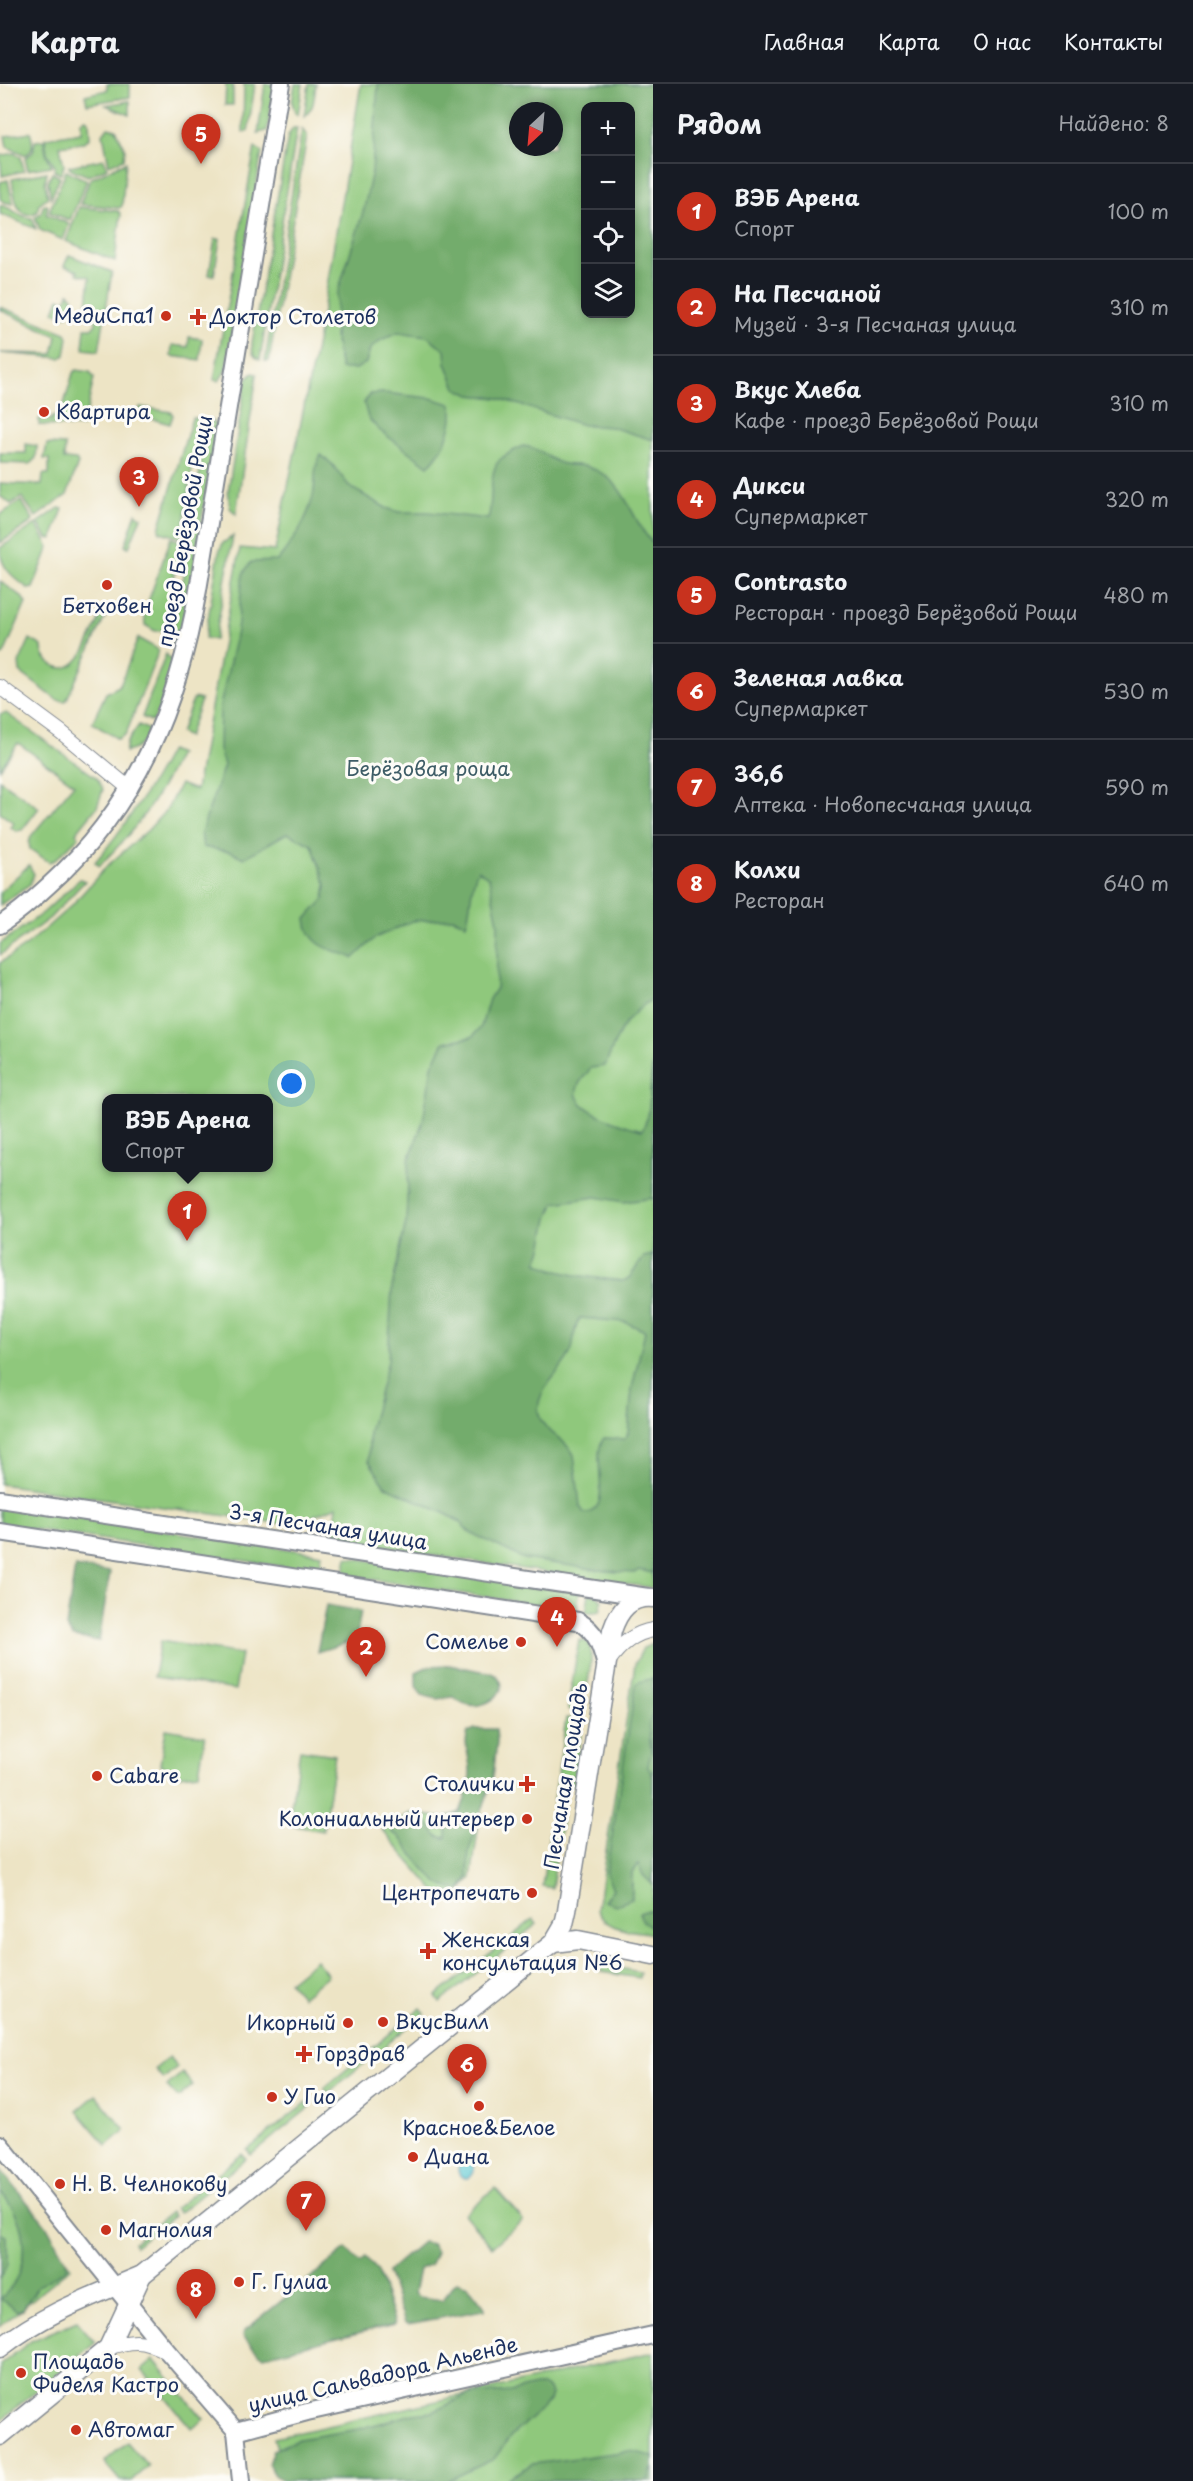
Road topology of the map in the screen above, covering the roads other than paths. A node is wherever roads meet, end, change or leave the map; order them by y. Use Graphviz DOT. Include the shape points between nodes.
graph roads {
  1 [pos="281,84"];
  2 [pos="0,687"];
  3 [pos="130,789"];
  4 [pos="0,925"];
  5 [pos="0,1499"];
  6 [pos="0,1532"];
  7 [pos="651,1598"];
  8 [pos="653,1630"];
  9 [pos="606,1666"];
  10 [pos="570,1893"];
  11 [pos="553,1942"];
  12 [pos="593,1942"];
  13 [pos="653,1954"];
  14 [pos="0,2145"];
  15 [pos="142,2275"];
  16 [pos="114,2287"];
  17 [pos="128,2302"];
  18 [pos="653,2324"];
  19 [pos="646,2337"];
  20 [pos="0,2348"];
  21 [pos="108,2348"];
  22 [pos="168,2352"];
  23 [pos="236,2430"];
  24 [pos="0,2436"];
  25 [pos="241,2481"];
  1 -- 3 [label="street, проезд Берёзовой Рощи" via="191,629 165,716"];
  2 -- 3 [label="street"];
  3 -- 4 [label="street, проезд Берёзовой Рощи" via="78,857"];
  5 -- 7 [label="street, 3-я Песчаная улица"];
  6 -- 9 [label="street" via="578,1621 596,1637"];
  7 -- 9 [label="main road, Песчаная площадь" via="637,1599 620,1611"];
  8 -- 9 [label="street, Песчаная площадь" via="631,1637"];
  9 -- 10 [label="main road, Песчаная площадь"];
  10 -- 11 [label="main road, Песчаная площадь" via="564,1923"];
  10 -- 12 [label="main road, Песчаная площадь" via="576,1925"];
  11 -- 12 [label="main road"];
  11 -- 15 [label="main road"];
  12 -- 13 [label="main road"];
  14 -- 16 [label="street, улица Сальвадора Альенде"];
  15 -- 16 [label="main road"];
  15 -- 17 [label="main road"];
  16 -- 17 [label="street, улица Сальвадора Альенде"];
  16 -- 20 [label="main road" via="62,2308 27,2327"];
  17 -- 21 [label="main road"];
  17 -- 22 [label="street, улица Сальвадора Альенде"];
  18 -- 19 [label="street"];
  19 -- 23 [label="street, улица Сальвадора Альенде"];
  21 -- 22 [label="street" via="144,2341"];
  21 -- 24 [label="main road"];
  22 -- 23 [label="street, улица Сальвадора Альенде"];
  23 -- 25 [label="street"];
}
